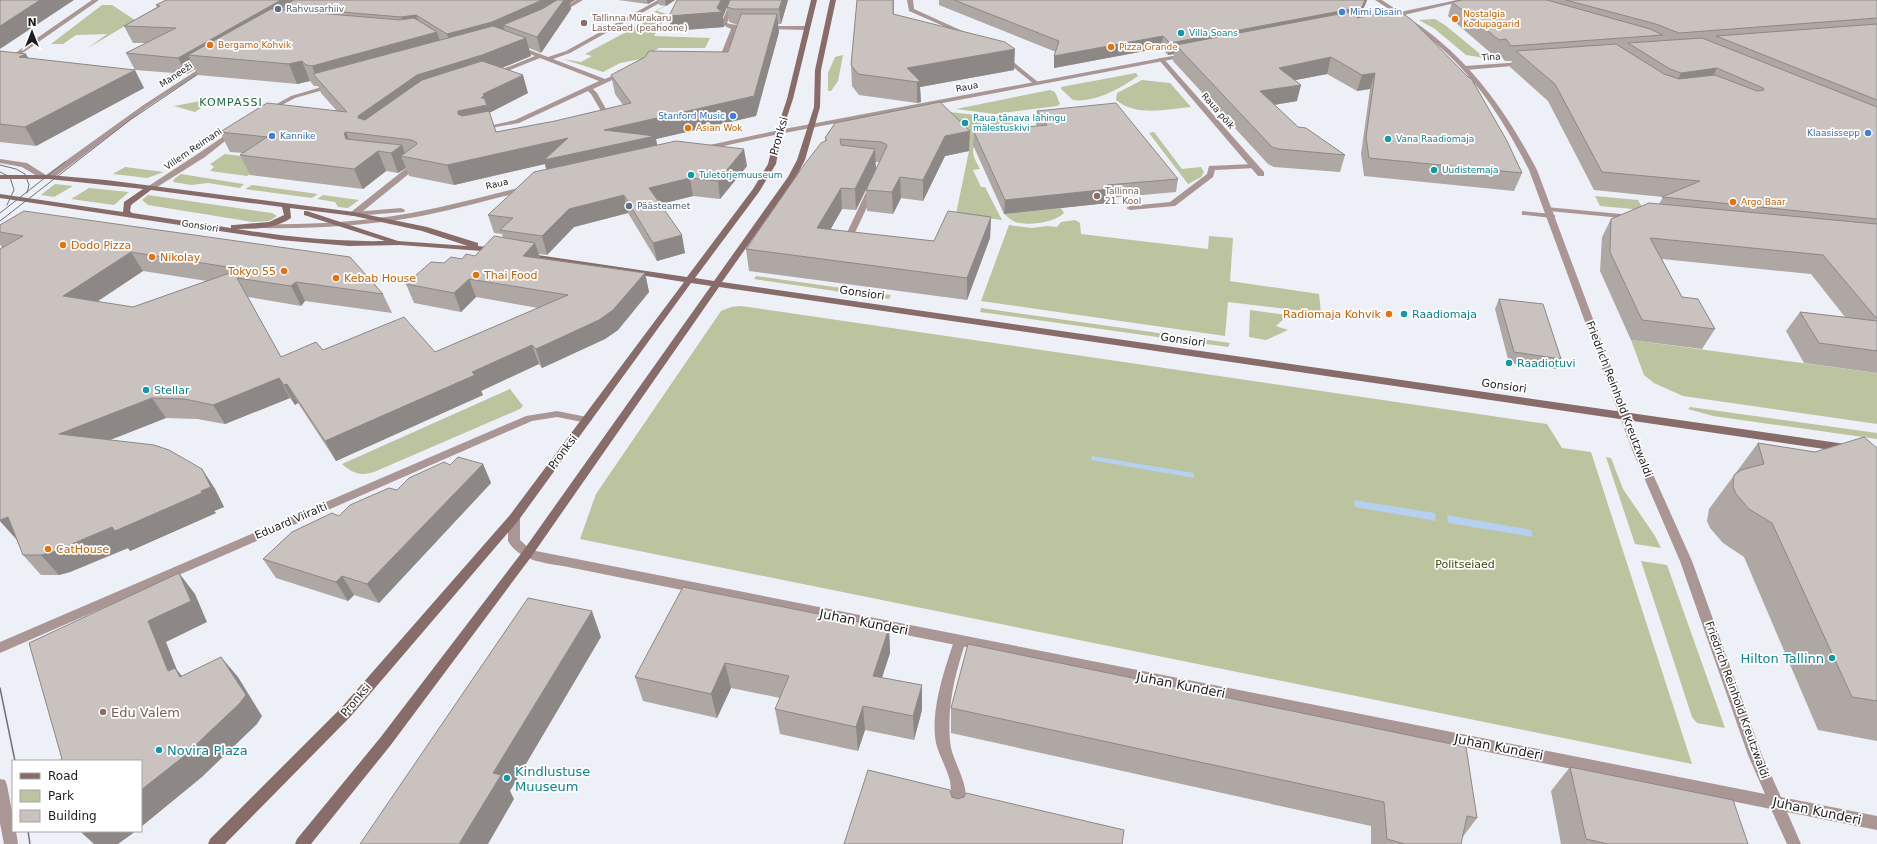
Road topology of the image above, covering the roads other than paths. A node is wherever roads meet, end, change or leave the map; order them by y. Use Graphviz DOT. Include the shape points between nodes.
graph roads {
  1 [pos="96,0"];
  2 [pos="580,0"];
  3 [pos="662,0"];
  4 [pos="734,0"];
  5 [pos="814,0"];
  6 [pos="833,0"];
  7 [pos="910,0"];
  8 [pos="1378,0"];
  9 [pos="1465,0"];
  10 [pos="1400,13"];
  11 [pos="555,14"];
  12 [pos="1383,17"];
  13 [pos="734,28"];
  14 [pos="807,28"];
  15 [pos="973,37"];
  16 [pos="510,44"];
  17 [pos="1198,52"];
  18 [pos="1001,54"];
  19 [pos="540,56"];
  20 [pos="0,58"];
  21 [pos="547,59"];
  22 [pos="709,59"];
  23 [pos="1161,60"];
  24 [pos="215,61"];
  25 [pos="1528,64"];
  26 [pos="1465,68"];
  27 [pos="627,72"];
  28 [pos="490,76"];
  29 [pos="605,81"];
  30 [pos="1036,83"];
  31 [pos="340,84"];
  32 [pos="588,88"];
  33 [pos="261,114"];
  34 [pos="241,127"];
  35 [pos="596,127"];
  36 [pos="811,127"];
  37 [pos="475,130"];
  38 [pos="778,132"];
  39 [pos="697,150"];
  40 [pos="802,157"];
  41 [pos="813,158"];
  42 [pos="0,161"];
  43 [pos="403,161"];
  44 [pos="1253,166"];
  45 [pos="1261,174"];
  46 [pos="0,176"];
  47 [pos="47,177"];
  48 [pos="876,179"];
  49 [pos="536,186"];
  50 [pos="151,187"];
  51 [pos="0,196"];
  52 [pos="475,199"];
  53 [pos="286,206"];
  54 [pos="1130,208"];
  55 [pos="1551,212"];
  56 [pos="1525,213"];
  57 [pos="354,214"];
  58 [pos="130,216"];
  59 [pos="1639,218"];
  60 [pos="384,219"];
  61 [pos="342,225"];
  62 [pos="261,226"];
  63 [pos="213,228"];
  64 [pos="400,243"];
  65 [pos="862,243"];
  66 [pos="486,249"];
  67 [pos="689,279"];
  68 [pos="717,284"];
  69 [pos="1624,415"];
  70 [pos="587,420"];
  71 [pos="1853,449"];
  72 [pos="514,518"];
  73 [pos="527,554"];
  74 [pos="960,641"];
  75 [pos="0,648"];
  76 [pos="0,785"];
  77 [pos="1776,803"];
  78 [pos="958,808"];
  79 [pos="1877,823"];
  80 [pos="11,844"];
  81 [pos="215,844"];
  82 [pos="302,844"];
  83 [pos="1794,844"];
  1 -- 20 [label="street" via="12,58"];
  2 -- 11 [label="street"];
  3 -- 21 [label="street" via="568,52"];
  4 -- 13 [label="street" via="724,24"];
  5 -- 14 [label="main road, Pronksi"];
  6 -- 36 [label="main road" via="818,70 817,107"];
  7 -- 15 [label="street" via="911,10"];
  8 -- 10 [label="street, Friedrich Reinhold Kreutzwaldi"];
  9 -- 10 [label="street"];
  10 -- 12 [label="street"];
  10 -- 26 [label="street, Friedrich Reinhold Kreutzwaldi"];
  13 -- 14 [label="street"];
  13 -- 22 [label="street" via="724,55"];
  14 -- 38 [label="main road, Pronksi" via="790,99"];
  16 -- 19 [label="street"];
  17 -- 23 [label="street, Raua"];
  18 -- 30 [label="street"];
  19 -- 21 [label="street"];
  19 -- 28 [label="street"];
  21 -- 29 [label="street"];
  23 -- 30 [label="street, Raua"];
  23 -- 44 [label="street, Raua põik"];
  24 -- 47 [label="street, Maneeži" via="144,107"];
  25 -- 26 [label="street, Tina"];
  26 -- 55 [label="street, Friedrich Reinhold Kreutzwaldi" via="1500,109 1526,153"];
  27 -- 29 [label="street"];
  29 -- 32 [label="street"];
  30 -- 36 [label="street, Raua"];
  31 -- 33 [label="street" via="293,97"];
  32 -- 35 [label="street" via="594,93 607,116 604,122"];
  32 -- 37 [label="street" via="503,128"];
  34 -- 50 [label="street, Villem Reimani"];
  36 -- 38 [label="street, Raua"];
  36 -- 40 [label="main road"];
  38 -- 39 [label="street, Raua"];
  38 -- 67 [label="main road, Pronksi" via="772,164 756,190"];
  40 -- 41 [label="street"];
  40 -- 68 [label="main road" via="792,177"];
  42 -- 47 [label="street" via="24,165"];
  43 -- 57 [label="street" via="419,163"];
  44 -- 45 [label="street, Raua põik"];
  44 -- 54 [label="street" via="1212,168 1210,175 1172,204"];
  46 -- 47 [label="main road, Gonsiori"];
  47 -- 50 [label="main road, Gonsiori"];
  48 -- 65 [label="street" via="847,241"];
  49 -- 52 [label="street, Raua"];
  50 -- 53 [label="main road, Gonsiori"];
  50 -- 58 [label="main road" via="127,204 126,211"];
  51 -- 58 [label="main road, Gonsiori"];
  52 -- 57 [label="street, Raua"];
  52 -- 60 [label="street, Raua" via="434,211"];
  53 -- 57 [label="main road, Gonsiori"];
  53 -- 61 [label="main road, Gonsiori"];
  53 -- 62 [label="main road" via="288,216 282,221"];
  55 -- 56 [label="street"];
  55 -- 59 [label="street"];
  55 -- 69 [label="street, Friedrich Reinhold Kreutzwaldi" via="1560,245"];
  57 -- 60 [label="main road, Gonsiori"];
  58 -- 63 [label="main road, Gonsiori"];
  60 -- 61 [label="street, Raua"];
  60 -- 66 [label="main road, Gonsiori" via="448,235"];
  61 -- 62 [label="street, Raua"];
  61 -- 64 [label="main road, Gonsiori"];
  62 -- 63 [label="main road"];
  63 -- 64 [label="main road, Gonsiori" via="304,240 374,245"];
  64 -- 66 [label="main road, Gonsiori"];
  66 -- 67 [label="main road, Gonsiori"];
  67 -- 68 [label="main road, Gonsiori"];
  67 -- 70 [label="main road, Pronksi"];
  68 -- 69 [label="main road, Gonsiori"];
  68 -- 73 [label="main road"];
  69 -- 71 [label="main road, Gonsiori"];
  69 -- 77 [label="street, Friedrich Reinhold Kreutzwaldi" via="1686,561 1755,755"];
  70 -- 72 [label="main road, Pronksi"];
  70 -- 75 [label="street, Eduard Viiralti" via="557,414 530,418"];
  72 -- 73 [label="street" via="514,541"];
  72 -- 81 [label="main road, Pronksi" via="346,712"];
  73 -- 74 [label="street, Juhan Kunderi"];
  73 -- 82 [label="main road" via="385,742"];
  74 -- 77 [label="street, Juhan Kunderi"];
  74 -- 78 [label="street" via="951,668 942,712 942,744 957,782"];
  76 -- 80 [label="street"];
  77 -- 79 [label="street, Juhan Kunderi"];
  77 -- 83 [label="street, Friedrich Reinhold Kreutzwaldi"];
}
